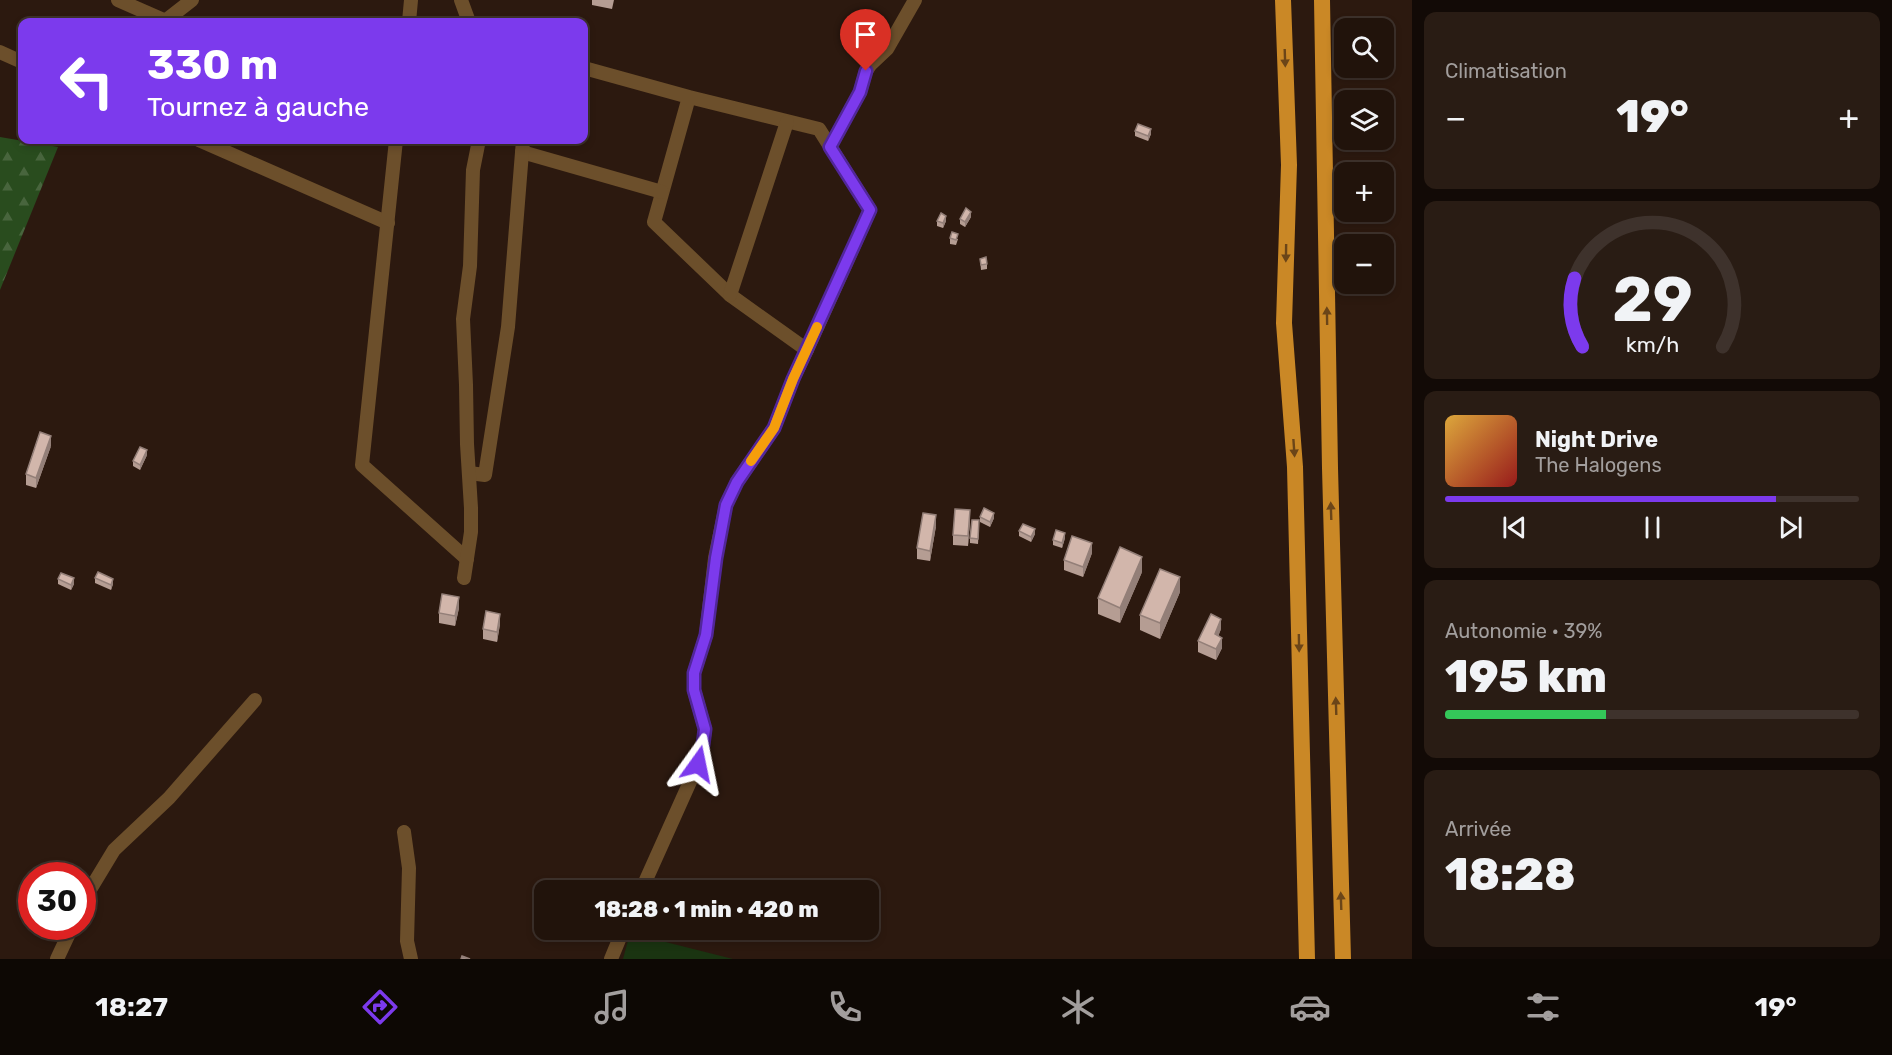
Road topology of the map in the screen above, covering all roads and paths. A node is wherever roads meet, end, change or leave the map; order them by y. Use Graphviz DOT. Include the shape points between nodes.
graph roads {
  1 [pos="118,0"];
  2 [pos="192,0"];
  3 [pos="411,0"];
  4 [pos="461,0"];
  5 [pos="915,0"];
  6 [pos="1283,0"];
  7 [pos="1322,0"];
  8 [pos="157,18"];
  9 [pos="171,18"];
  10 [pos="413,18"];
  11 [pos="468,18"];
  12 [pos="0,52"];
  13 [pos="18,60"];
  14 [pos="588,69"];
  15 [pos="689,97"];
  16 [pos="787,122"];
  17 [pos="213,144"];
  18 [pos="396,144"];
  19 [pos="478,144"];
  20 [pos="522,146"];
  21 [pos="830,147"];
  22 [pos="662,192"];
  23 [pos="388,223"];
  24 [pos="730,295"];
  25 [pos="807,350"];
  26 [pos="469,473"];
  27 [pos="466,559"];
  28 [pos="464,578"];
  29 [pos="255,700"];
  30 [pos="404,832"];
  31 [pos="96,880"];
  32 [pos="646,880"];
  33 [pos="66,940"];
  34 [pos="619,940"];
  35 [pos="57,959"];
  36 [pos="411,959"];
  37 [pos="611,959"];
  38 [pos="1307,959"];
  39 [pos="1343,959"];
  1 -- 8 [label="street"];
  2 -- 9 [label="street"];
  3 -- 10 [label="street"];
  4 -- 11 [label="street"];
  5 -- 21 [label="street" via="887,49 866,71 860,92"];
  6 -- 38 [label="highway, one-way" via="1288,165 1284,323 1295,467"];
  39 -- 7 [label="highway, one-way"];
  12 -- 13 [label="street"];
  14 -- 15 [label="street"];
  15 -- 16 [label="street"];
  15 -- 22 [label="street"];
  16 -- 21 [label="street" via="819,129"];
  16 -- 24 [label="street"];
  17 -- 23 [label="street"];
  18 -- 23 [label="street"];
  19 -- 26 [label="street" via="463,319"];
  20 -- 22 [label="street"];
  20 -- 26 [label="street" via="508,327 485,475"];
  21 -- 25 [label="street" via="870,210"];
  22 -- 24 [label="street" via="654,222"];
  23 -- 27 [label="street" via="362,465"];
  24 -- 25 [label="street"];
  25 -- 32 [label="street" via="774,428 726,505 706,635 694,673 694,690 705,729 703,745"];
  26 -- 27 [label="street" via="471,532"];
  27 -- 28 [label="street"];
  29 -- 31 [label="street" via="169,798 114,850"];
  30 -- 36 [label="street" via="409,868 407,941"];
  33 -- 35 [label="street"];
  34 -- 37 [label="street"];
}
